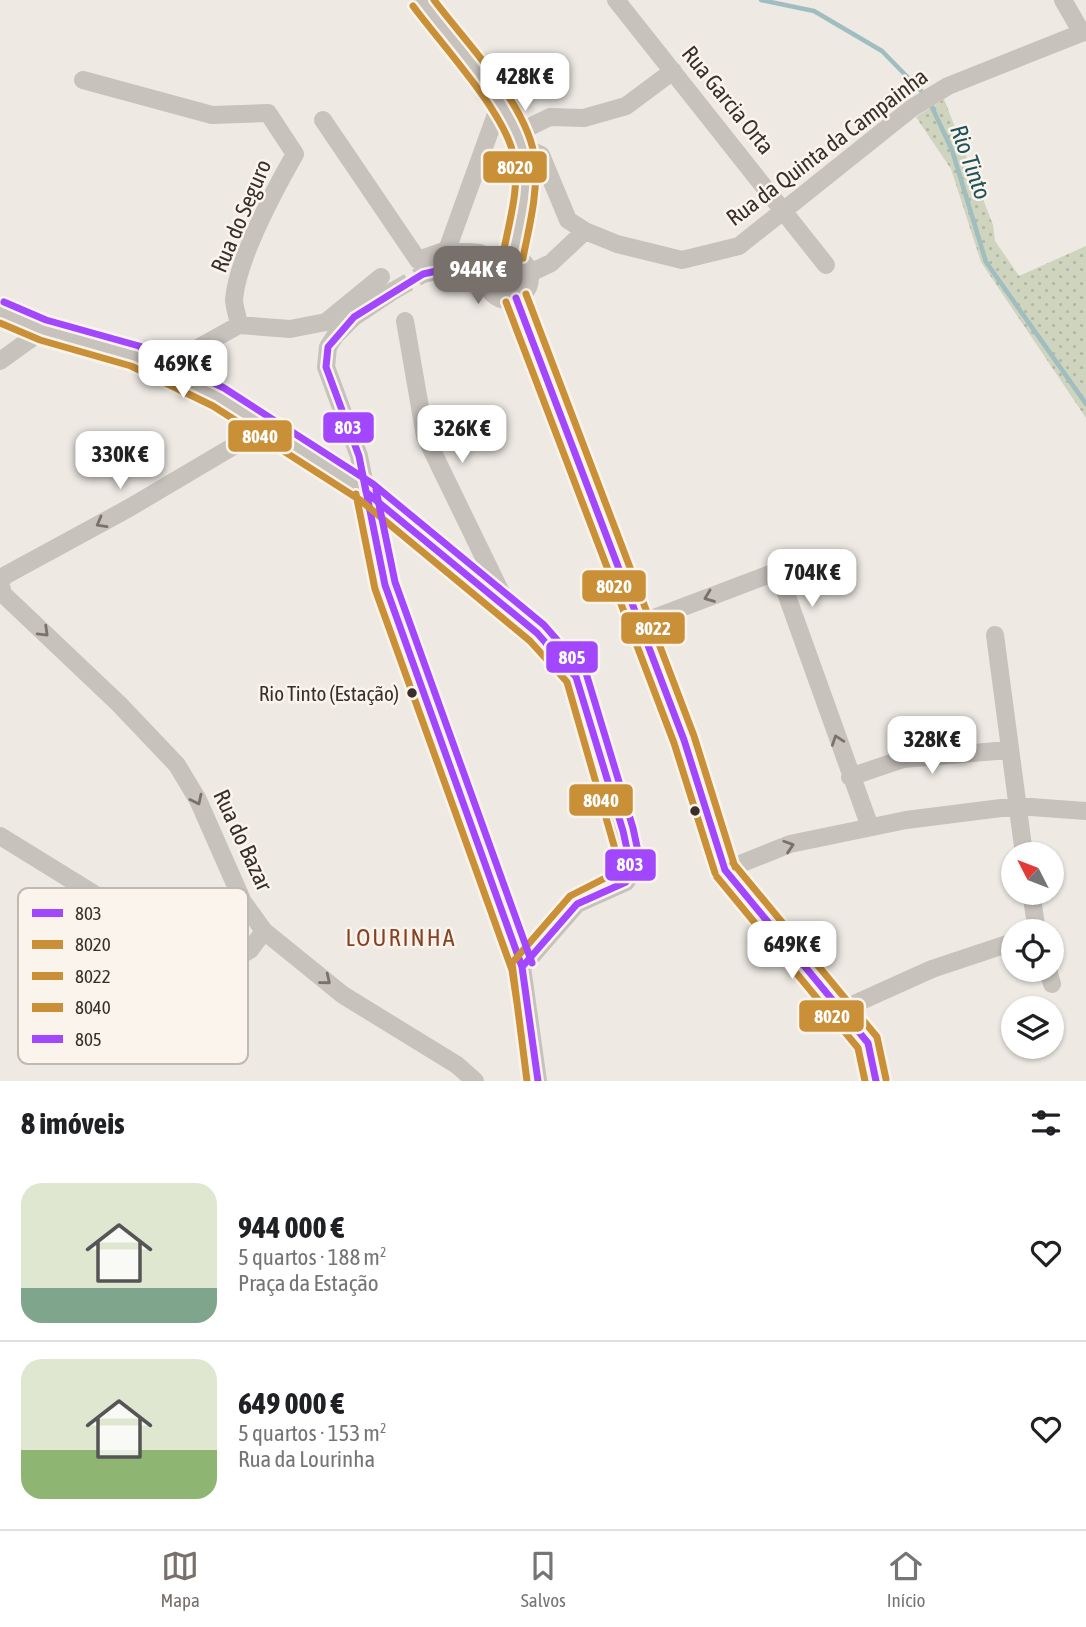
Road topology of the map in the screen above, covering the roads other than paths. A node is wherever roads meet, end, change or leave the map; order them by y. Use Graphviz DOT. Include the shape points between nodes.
graph roads {
  1 [pos="421,0"];
  2 [pos="616,0"];
  3 [pos="1063,0"];
  4 [pos="1084,32"];
  5 [pos="673,71"];
  6 [pos="83,79"];
  7 [pos="499,106"];
  8 [pos="323,120"];
  9 [pos="519,140"];
  10 [pos="784,211"];
  11 [pos="585,231"];
  12 [pos="447,250"];
  13 [pos="513,256"];
  14 [pos="491,265"];
  15 [pos="826,265"];
  16 [pos="530,273"];
  17 [pos="423,274"];
  18 [pos="516,298"];
  19 [pos="0,312"];
  20 [pos="405,321"];
  21 [pos="239,326"];
  22 [pos="43,330"];
  23 [pos="0,361"];
  24 [pos="171,372"];
  25 [pos="266,427"];
  26 [pos="366,492"];
  27 [pos="0,582"];
  28 [pos="510,611"];
  29 [pos="641,623"];
  30 [pos="995,635"];
  31 [pos="1008,750"];
  32 [pos="850,777"];
  33 [pos="1017,806"];
  34 [pos="1086,811"];
  35 [pos="870,827"];
  36 [pos="0,836"];
  37 [pos="1022,842"];
  38 [pos="725,870"];
  39 [pos="84,888"];
  40 [pos="237,888"];
  41 [pos="248,909"];
  42 [pos="264,931"];
  43 [pos="1001,946"];
  44 [pos="248,951"];
  45 [pos="522,967"];
  46 [pos="841,1010"];
  47 [pos="475,1081"];
  48 [pos="538,1081"];
  49 [pos="876,1081"];
  1 -- 7 [label="street"];
  2 -- 5 [label="street, Rua Garcia Orta"];
  3 -- 4 [label="street"];
  4 -- 10 [label="street, Rua da Quinta da Campainha" via="948,86 912,108"];
  5 -- 9 [label="street" via="626,106 584,118 550,117"];
  5 -- 10 [label="street, Rua Garcia Orta"];
  6 -- 21 [label="street, Rua do Seguro" via="212,115 268,113 282,133 295,154 276,187 239,276 234,301"];
  7 -- 9 [label="street"];
  7 -- 12 [label="street"];
  8 -- 12 [label="street" via="418,260"];
  9 -- 11 [label="street" via="541,155 568,220"];
  9 -- 13 [label="street" via="524,183"];
  10 -- 11 [label="street, Rua da Quinta da Campainha" via="739,246 682,260"];
  10 -- 15 [label="street, Rua Garcia Orta"];
  11 -- 16 [label="street" via="551,263"];
  12 -- 14 [label="street" via="480,253"];
  13 -- 14 [label="street"];
  13 -- 16 [label="street"];
  14 -- 17 [label="street"];
  14 -- 18 [label="street" via="490,290 501,299"];
  16 -- 18 [label="street" via="527,289"];
  18 -- 29 [label="street"];
  19 -- 22 [label="street"];
  20 -- 28 [label="street" via="425,436"];
  21 -- 24 [label="street" via="178,359"];
  21 -- 26 [label="street" via="290,329 326,321 387,284 328,347 326,367 359,456"];
  22 -- 23 [label="street"];
  22 -- 24 [label="street" via="135,356"];
  24 -- 25 [label="street"];
  25 -- 26 [label="street"];
  25 -- 27 [label="street, one-way"];
  26 -- 28 [label="street"];
  26 -- 45 [label="street" via="385,585"];
  27 -- 40 [label="street, Rua do Bazar, one-way" via="3,594 177,765 198,800"];
  28 -- 45 [label="street" via="576,677 632,872 626,882 577,904"];
  32 -- 29 [label="street, one-way" via="778,571"];
  29 -- 38 [label="street"];
  30 -- 31 [label="street"];
  31 -- 32 [label="street" via="903,759"];
  31 -- 33 [label="street"];
  32 -- 35 [label="street"];
  33 -- 34 [label="street"];
  33 -- 35 [label="street"];
  33 -- 37 [label="street"];
  38 -- 35 [label="street, one-way" via="790,844"];
  36 -- 39 [label="street"];
  38 -- 46 [label="street"];
  41 -- 42 [label="street, Rua do Bazar, one-way"];
  42 -- 44 [label="street"];
  42 -- 47 [label="street, Rua do Bazar, one-way" via="343,995 457,1065"];
  43 -- 46 [label="street" via="932,969"];
  45 -- 48 [label="street"];
  46 -- 49 [label="street" via="868,1042"];
}
